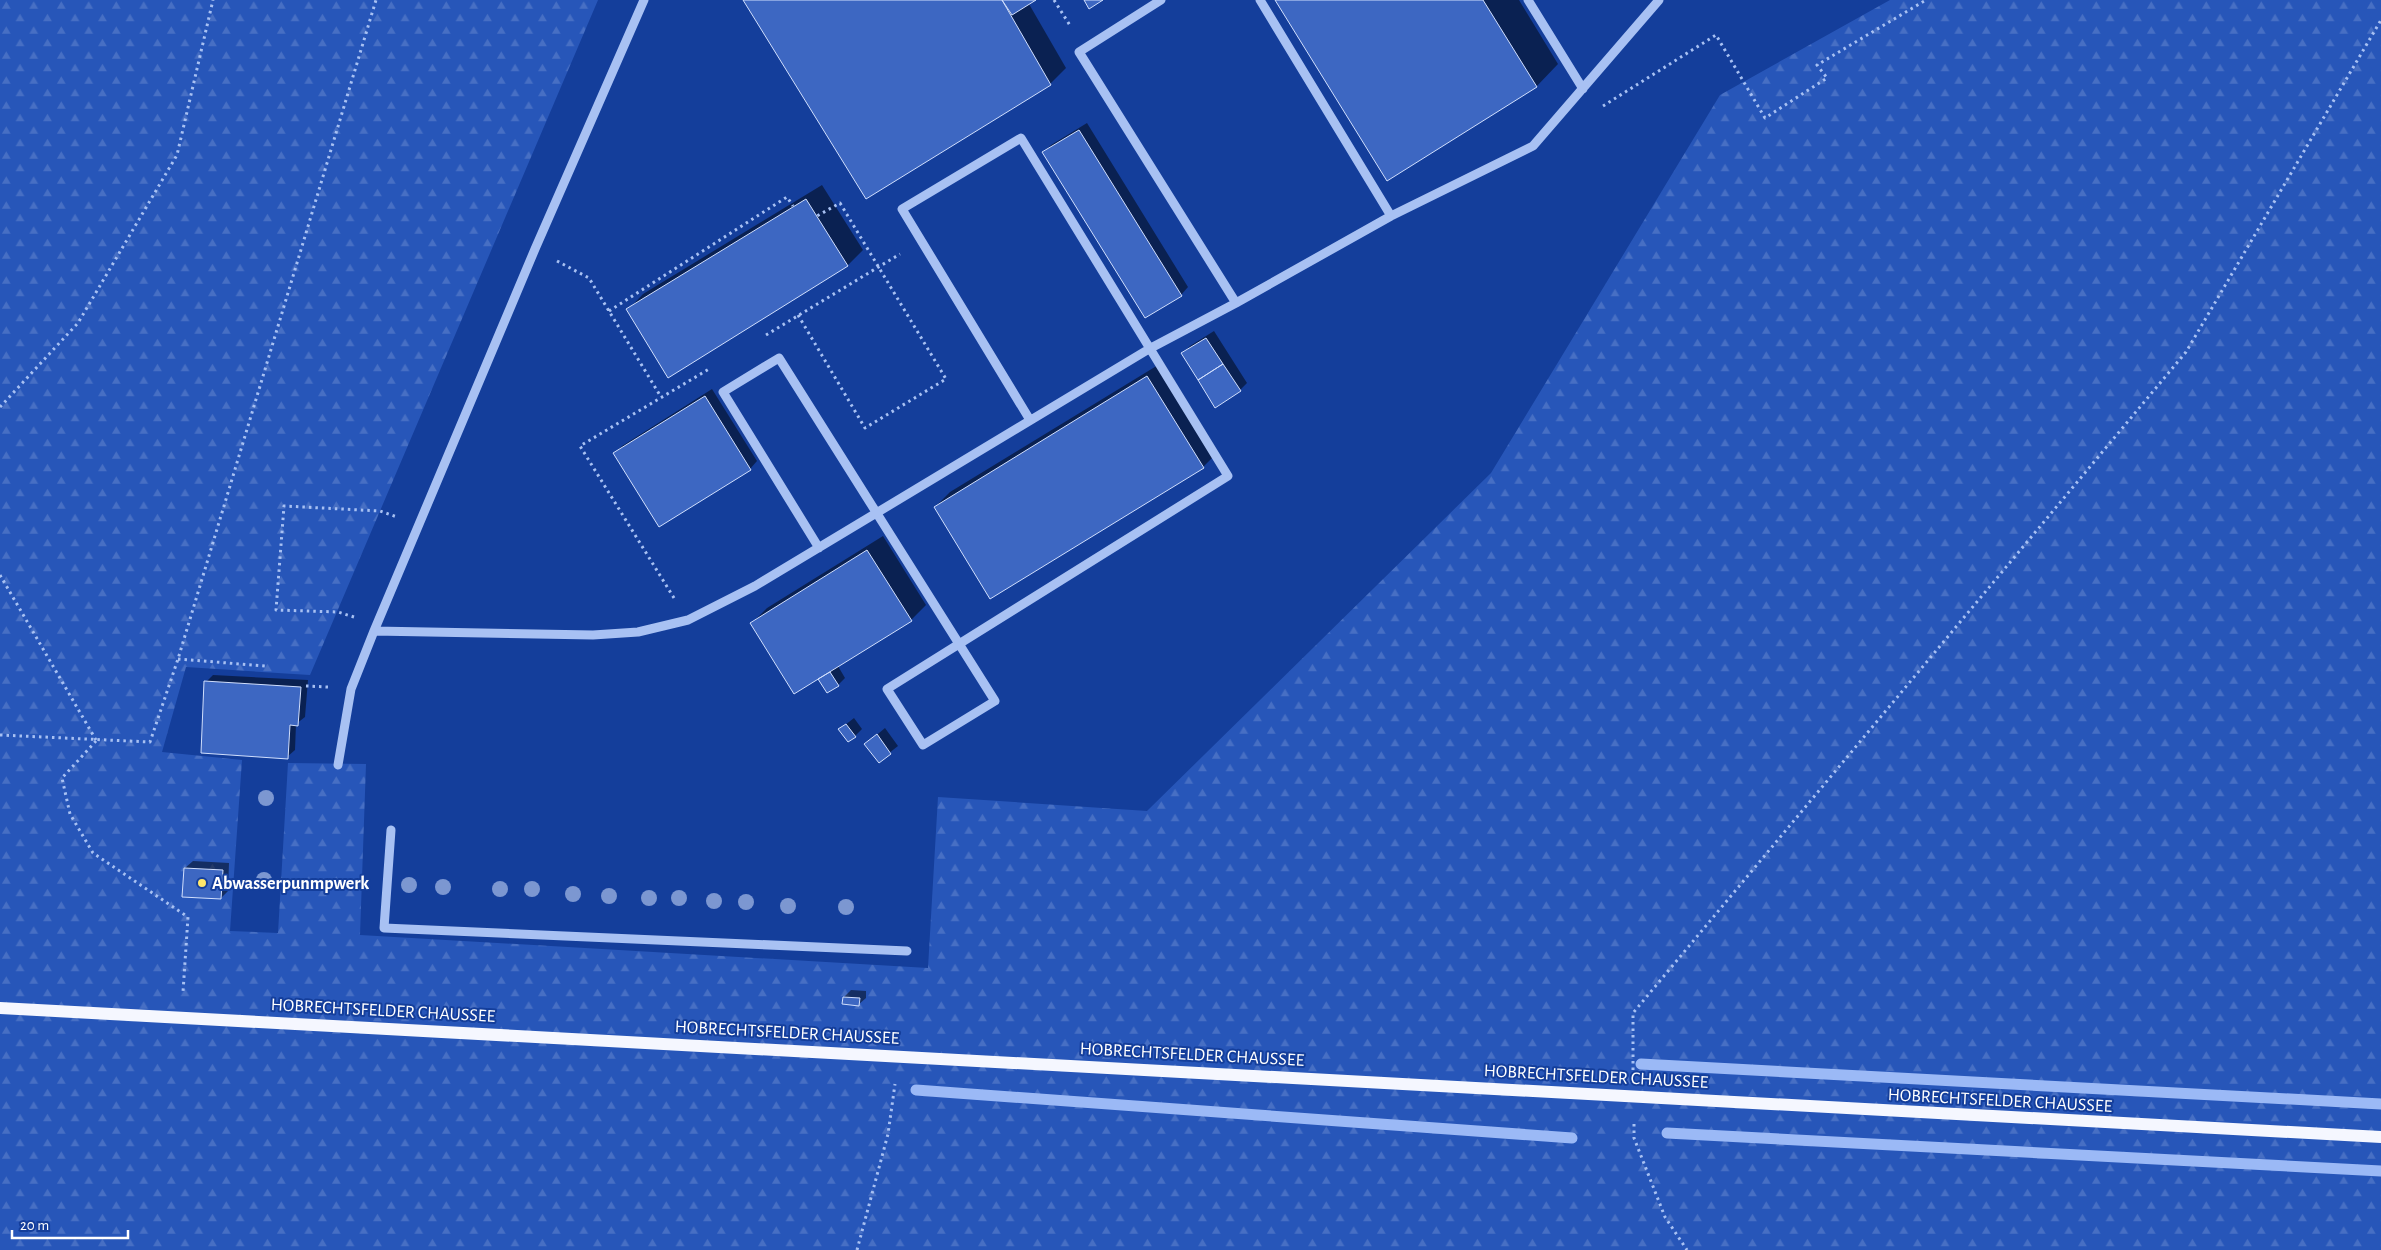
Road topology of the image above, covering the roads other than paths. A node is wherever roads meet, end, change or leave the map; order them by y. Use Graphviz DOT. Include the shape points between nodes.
graph roads {
  1 [pos="644,0"];
  2 [pos="1161,0"];
  3 [pos="1260,0"];
  4 [pos="1528,0"];
  5 [pos="1659,0"];
  6 [pos="1583,89"];
  7 [pos="1391,216"];
  8 [pos="1236,303"];
  9 [pos="1149,349"];
  10 [pos="1030,420"];
  11 [pos="876,513"];
  12 [pos="819,548"];
  13 [pos="375,627"];
  14 [pos="959,644"];
  15 [pos="338,765"];
  16 [pos="391,830"];
  17 [pos="907,951"];
  18 [pos="0,1008"];
  19 [pos="2381,1138"];
  1 -- 13 [label="lane"];
  2 -- 8 [label="lane" via="1079,52"];
  3 -- 7 [label="lane"];
  4 -- 6 [label="lane"];
  5 -- 6 [label="lane"];
  6 -- 7 [label="lane" via="1533,146"];
  7 -- 8 [label="lane"];
  8 -- 9 [label="lane"];
  9 -- 10 [label="lane"];
  9 -- 10 [label="lane" via="1021,138 987,158 902,209"];
  9 -- 14 [label="lane" via="1228,476"];
  10 -- 11 [label="lane"];
  11 -- 12 [label="lane"];
  11 -- 12 [label="lane" via="779,358 724,392"];
  11 -- 14 [label="lane"];
  12 -- 13 [label="lane" via="688,620 638,632 593,636"];
  13 -- 15 [label="lane" via="351,689"];
  14 -- 14 [label="lane" via="995,701 923,745 887,689"];
  16 -- 17 [label="lane" via="384,928"];
  18 -- 19 [label="main road, HOBRECHTSFELDER CHAUSSEE"];
}
